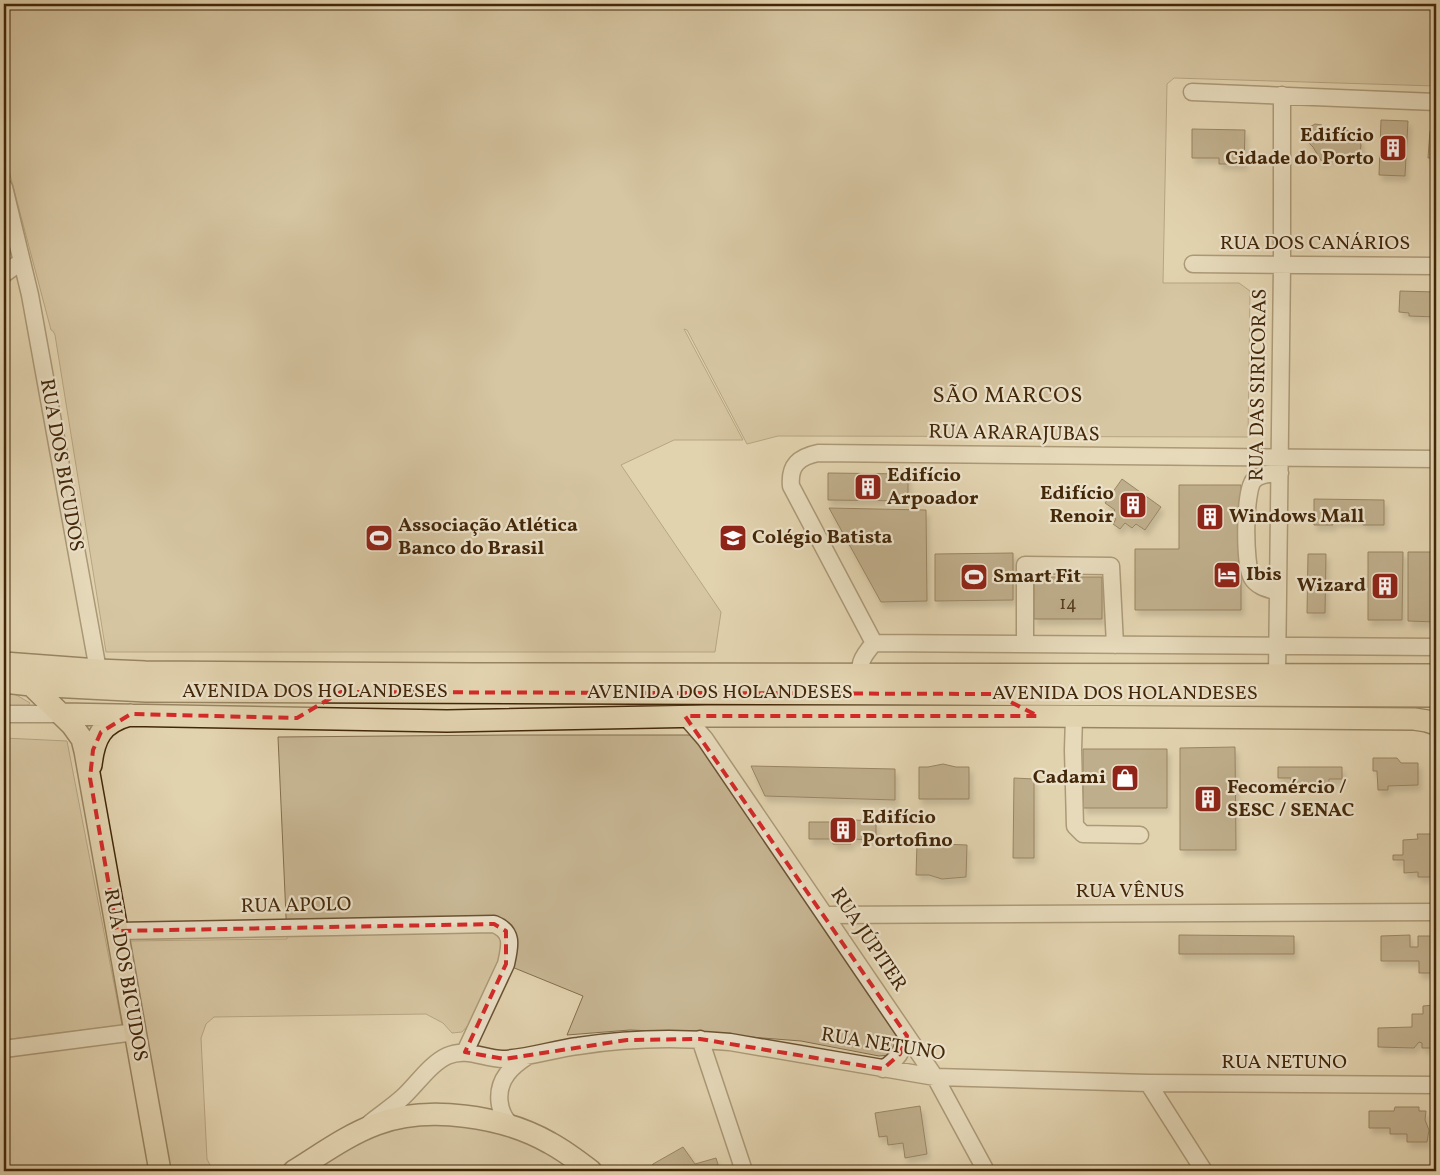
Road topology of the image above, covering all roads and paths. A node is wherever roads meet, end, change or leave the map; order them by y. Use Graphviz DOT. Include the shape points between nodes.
graph roads {
  1 [pos="1192,92"];
  2 [pos="1282,96"];
  3 [pos="1436,102"];
  4 [pos="4,187"];
  5 [pos="22,261"];
  6 [pos="1193,264"];
  7 [pos="1282,265"];
  8 [pos="1436,266"];
  9 [pos="4,274"];
  10 [pos="1436,459"];
  11 [pos="1280,465"];
  12 [pos="1278,592"];
  13 [pos="874,644"];
  14 [pos="1025,644"];
  15 [pos="1115,645"];
  16 [pos="1278,646"];
  17 [pos="1436,647"];
  18 [pos="4,663"];
  19 [pos="98,670"];
  20 [pos="1277,675"];
  21 [pos="1436,676"];
  22 [pos="4,682"];
  23 [pos="710,683"];
  24 [pos="864,684"];
  25 [pos="31,685"];
  26 [pos="341,692"];
  27 [pos="995,694"];
  28 [pos="1433,696"];
  29 [pos="4,714"];
  30 [pos="61,714"];
  31 [pos="131,714"];
  32 [pos="685,716"];
  33 [pos="707,716"];
  34 [pos="1038,716"];
  35 [pos="1074,716"];
  36 [pos="297,718"];
  37 [pos="1403,719"];
  38 [pos="1436,724"];
  39 [pos="705,739"];
  40 [pos="90,778"];
  41 [pos="1140,835"];
  42 [pos="1436,912"];
  43 [pos="825,915"];
  44 [pos="117,931"];
  45 [pos="135,1032"];
  46 [pos="907,1036"];
  47 [pos="700,1039"];
  48 [pos="4,1049"];
  49 [pos="465,1052"];
  50 [pos="530,1055"];
  51 [pos="484,1056"];
  52 [pos="883,1069"];
  53 [pos="935,1077"];
  54 [pos="974,1078"];
  55 [pos="1148,1083"];
  56 [pos="1176,1084"];
  57 [pos="1436,1085"];
  58 [pos="500,1093"];
  59 [pos="951,1107"];
  60 [pos="1166,1112"];
  61 [pos="513,1127"];
  62 [pos="356,1134"];
  63 [pos="160,1171"];
  64 [pos="294,1171"];
  65 [pos="591,1171"];
  66 [pos="744,1171"];
  67 [pos="986,1171"];
  68 [pos="1204,1171"];
  1 -- 2 [label="street"];
  2 -- 3 [label="street"];
  2 -- 7 [label="street, RUA DAS SIRICORAS"];
  4 -- 5 [label="street, RUA DOS BICUDOS"];
  5 -- 9 [label="street"];
  5 -- 19 [label="street, RUA DOS BICUDOS"];
  6 -- 7 [label="street, RUA DOS CANÁRIOS"];
  7 -- 8 [label="street, RUA DOS CANÁRIOS"];
  7 -- 11 [label="street, RUA DAS SIRICORAS"];
  10 -- 11 [label="street, RUA ARARAJUBAS"];
  11 -- 12 [label="street, RUA DAS SIRICORAS"];
  11 -- 12 [label="street" via="1255,478 1246,514 1250,576 1258,584"];
  11 -- 13 [label="street, RUA ARARAJUBAS" via="807,455 792,468 791,486"];
  12 -- 16 [label="street, RUA DAS SIRICORAS"];
  13 -- 14 [label="street"];
  13 -- 24 [label="street, AVENIDA DOS HOLANDESES" via="860,663"];
  14 -- 15 [label="street"];
  14 -- 15 [label="street" via="1025,565 1111,566"];
  15 -- 16 [label="street"];
  16 -- 17 [label="street"];
  16 -- 20 [label="street, RUA DAS SIRICORAS"];
  18 -- 19 [label="main road, AVENIDA DOS HOLANDESES"];
  19 -- 23 [label="main road, AVENIDA DOS HOLANDESES" via="464,674"];
  20 -- 21 [label="main road, AVENIDA DOS HOLANDESES"];
  20 -- 24 [label="main road, AVENIDA DOS HOLANDESES"];
  22 -- 25 [label="main road, AVENIDA DOS HOLANDESES"];
  23 -- 24 [label="main road, AVENIDA DOS HOLANDESES"];
  23 -- 26 [label="main road, AVENIDA DOS HOLANDESES"];
  23 -- 33 [label="street" via="713,706"];
  24 -- 27 [label="main road, AVENIDA DOS HOLANDESES"];
  25 -- 26 [label="main road, AVENIDA DOS HOLANDESES" via="146,691"];
  25 -- 30 [label="main road, RUA DOS BICUDOS"];
  26 -- 36 [label="main road"];
  27 -- 28 [label="main road, AVENIDA DOS HOLANDESES"];
  27 -- 34 [label="main road"];
  28 -- 37 [label="main road"];
  29 -- 30 [label="street"];
  30 -- 31 [label="main road, AVENIDA DOS HOLANDESES"];
  30 -- 40 [label="main road, RUA DOS BICUDOS" via="82,739"];
  31 -- 36 [label="main road, AVENIDA DOS HOLANDESES"];
  31 -- 40 [label="main road, RUA DOS BICUDOS" via="114,721 101,732 93,750"];
  32 -- 33 [label="main road, AVENIDA DOS HOLANDESES"];
  32 -- 36 [label="main road, AVENIDA DOS HOLANDESES" via="447,721"];
  32 -- 39 [label="street, RUA JÚPITER"];
  33 -- 34 [label="main road, AVENIDA DOS HOLANDESES"];
  33 -- 39 [label="street"];
  34 -- 35 [label="main road, AVENIDA DOS HOLANDESES"];
  35 -- 37 [label="main road, AVENIDA DOS HOLANDESES"];
  35 -- 41 [label="street" via="1075,826 1083,834"];
  37 -- 38 [label="main road, AVENIDA DOS HOLANDESES"];
  39 -- 43 [label="street, RUA JÚPITER"];
  40 -- 44 [label="main road, RUA DOS BICUDOS"];
  42 -- 43 [label="street, RUA VÊNUS"];
  43 -- 46 [label="street, RUA JÚPITER"];
  44 -- 45 [label="main road, RUA DOS BICUDOS"];
  44 -- 49 [label="street, RUA APOLO" via="494,924 506,931 509,951"];
  45 -- 48 [label="street"];
  45 -- 63 [label="main road, RUA DOS BICUDOS"];
  46 -- 52 [label="street" via="900,1054"];
  46 -- 53 [label="street, RUA JÚPITER"];
  47 -- 50 [label="street, RUA NETUNO" via="627,1040"];
  47 -- 52 [label="street, RUA NETUNO"];
  47 -- 66 [label="street"];
  49 -- 51 [label="street, RUA NETUNO"];
  49 -- 62 [label="street, RUA NETUNO" via="441,1060 396,1103"];
  50 -- 51 [label="street, RUA NETUNO" via="504,1059"];
  50 -- 58 [label="street" via="508,1072"];
  51 -- 58 [label="street" via="496,1074"];
  52 -- 53 [label="street, RUA NETUNO"];
  53 -- 54 [label="street, RUA NETUNO"];
  53 -- 59 [label="street, RUA JÚPITER"];
  54 -- 55 [label="street, RUA NETUNO"];
  54 -- 59 [label="street" via="960,1087"];
  55 -- 56 [label="street, RUA NETUNO"];
  55 -- 60 [label="street"];
  56 -- 57 [label="street, RUA NETUNO"];
  56 -- 60 [label="street" via="1166,1093"];
  58 -- 61 [label="street" via="501,1111"];
  59 -- 67 [label="street, RUA JÚPITER"];
  60 -- 68 [label="street"];
  61 -- 62 [label="main road" via="475,1118 423,1115 391,1120"];
  61 -- 65 [label="main road" via="550,1143"];
  62 -- 64 [label="main road"];
}
